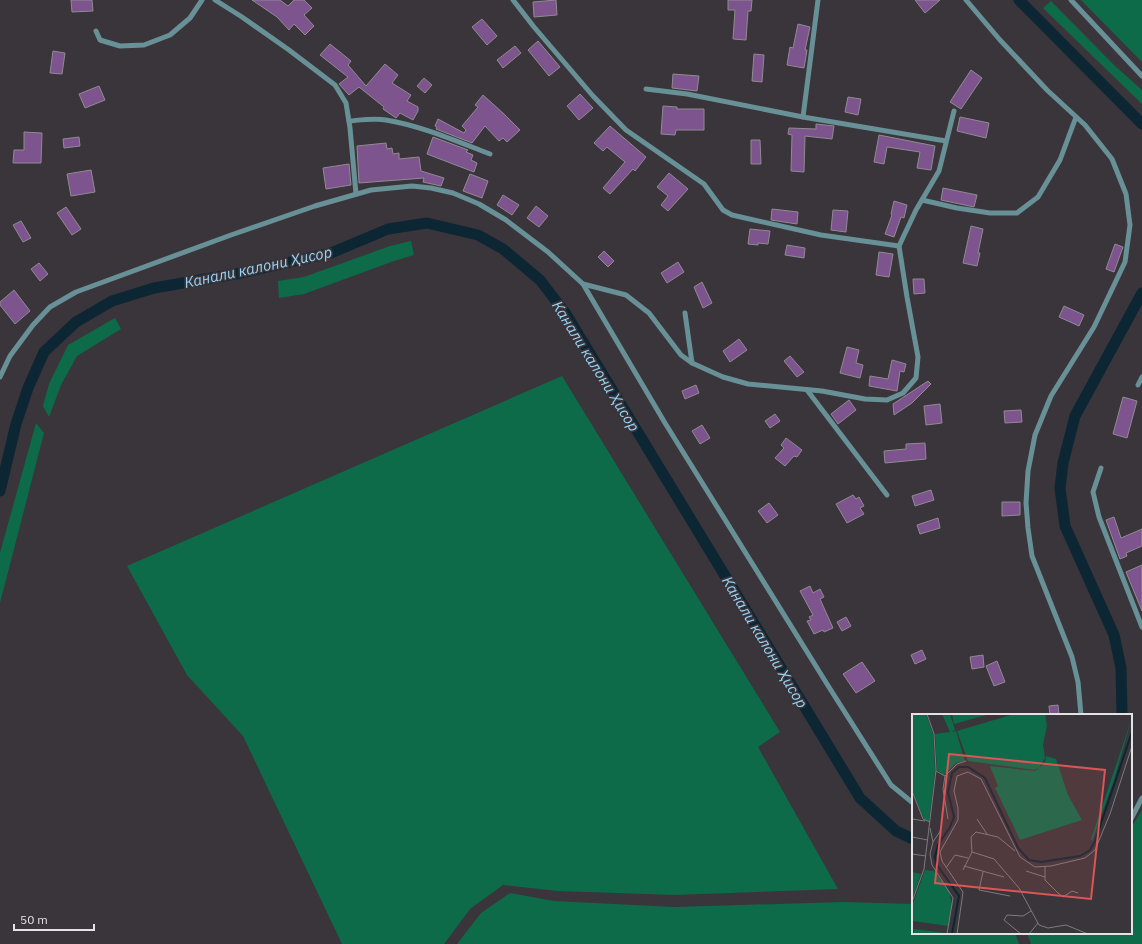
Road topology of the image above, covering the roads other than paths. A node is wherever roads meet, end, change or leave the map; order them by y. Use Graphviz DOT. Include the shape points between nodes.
graph roads {
  1 [pos="202,0"];
  2 [pos="215,0"];
  3 [pos="513,0"];
  4 [pos="818,0"];
  5 [pos="966,0"];
  6 [pos="1071,0"];
  7 [pos="96,31"];
  8 [pos="1142,76"];
  9 [pos="646,90"];
  10 [pos="954,111"];
  11 [pos="803,117"];
  12 [pos="1076,117"];
  13 [pos="349,120"];
  14 [pos="946,141"];
  15 [pos="490,154"];
  16 [pos="356,194"];
  17 [pos="922,200"];
  18 [pos="899,246"];
  19 [pos="583,284"];
  20 [pos="685,312"];
  21 [pos="692,363"];
  22 [pos="0,377"];
  23 [pos="1142,377"];
  24 [pos="1138,385"];
  25 [pos="807,390"];
  26 [pos="1100,468"];
  27 [pos="887,495"];
  28 [pos="1142,627"];
  29 [pos="1082,714"];
  30 [pos="1142,798"];
  31 [pos="912,802"];
  32 [pos="1132,817"];
  1 -- 7 [label="lane" via="190,18 170,35 144,45 120,46 100,40"];
  2 -- 13 [label="lane" via="289,50 334,86 346,103"];
  3 -- 18 [label="lane" via="593,96 626,130 704,184 723,210 732,215 821,235"];
  4 -- 11 [label="lane"];
  5 -- 12 [label="lane" via="1047,90"];
  6 -- 8 [label="lane"];
  9 -- 11 [label="lane" via="687,94"];
  10 -- 14 [label="lane"];
  11 -- 14 [label="lane"];
  12 -- 17 [label="lane" via="1060,160 1038,198 1018,213 990,213"];
  12 -- 29 [label="lane" via="1112,159 1126,194 1130,225 1125,262 1116,282 1094,327 1051,396 1035,435 1028,471 1026,503 1032,556 1072,657"];
  13 -- 15 [label="lane" via="385,120 406,124"];
  13 -- 16 [label="lane"];
  14 -- 17 [label="lane" via="939,171"];
  16 -- 19 [label="lane" via="412,186 452,193 479,204 506,220 548,252"];
  16 -- 22 [label="lane" via="308,208 76,292 50,307 33,325 10,356"];
  17 -- 18 [label="lane"];
  18 -- 25 [label="lane" via="918,357 916,378 903,393 887,400"];
  19 -- 21 [label="lane" via="626,295 648,313 681,355"];
  19 -- 31 [label="lane" via="665,423 891,785"];
  20 -- 21 [label="lane"];
  21 -- 25 [label="lane" via="748,384"];
  23 -- 24 [label="lane"];
  25 -- 27 [label="lane"];
  26 -- 28 [label="lane" via="1094,492 1099,517"];
  30 -- 32 [label="lane"];
}
